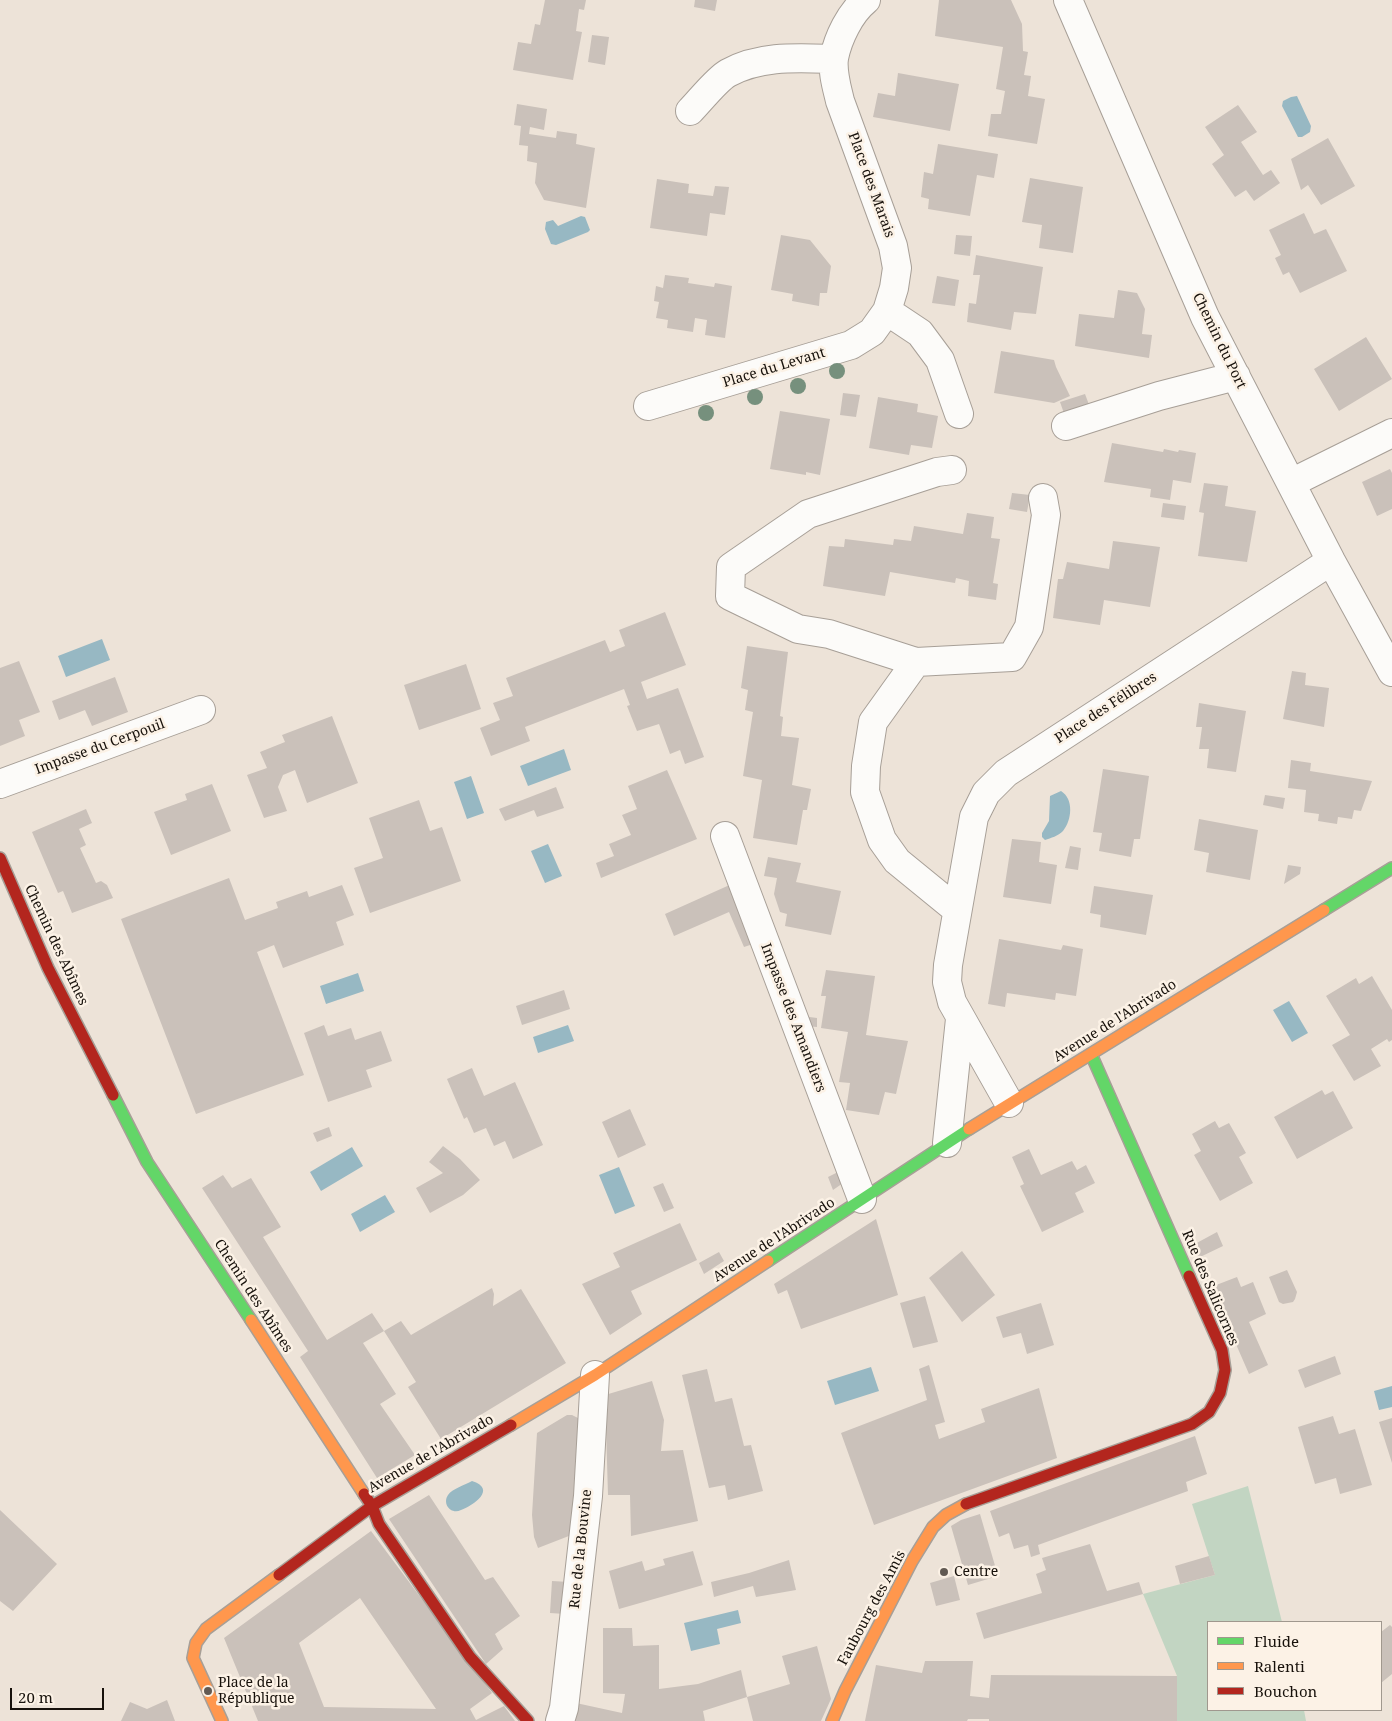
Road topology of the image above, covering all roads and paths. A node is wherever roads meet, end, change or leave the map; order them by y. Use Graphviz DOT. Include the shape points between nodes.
graph roads {
  1 [pos="866,0"];
  2 [pos="1068,0"];
  3 [pos="834,59"];
  4 [pos="690,112"];
  5 [pos="887,311"];
  6 [pos="1236,376"];
  7 [pos="648,406"];
  8 [pos="959,414"];
  9 [pos="1066,426"];
  10 [pos="1392,433"];
  11 [pos="952,470"];
  12 [pos="1291,483"];
  13 [pos="1044,498"];
  14 [pos="1331,561"];
  15 [pos="916,662"];
  16 [pos="1392,672"];
  17 [pos="201,710"];
  18 [pos="0,784"];
  19 [pos="725,836"];
  20 [pos="0,858"];
  21 [pos="1392,868"];
  22 [pos="957,910"];
  23 [pos="960,1019"];
  24 [pos="1091,1054"];
  25 [pos="1009,1102"];
  26 [pos="947,1143"];
  27 [pos="862,1199"];
  28 [pos="595,1375"];
  29 [pos="372,1506"];
  30 [pos="946,1514"];
  31 [pos="222,1721"];
  32 [pos="528,1721"];
  33 [pos="560,1721"];
  34 [pos="832,1721"];
  1 -- 3 [label="street, Place des Marais" via="859,5 843,32"];
  2 -- 6 [label="street, Chemin du Port" via="1205,317"];
  3 -- 4 [label="street" via="786,57 757,62 726,74"];
  3 -- 5 [label="street, Place des Marais" via="840,101 893,246 896,268"];
  5 -- 7 [label="street, Place du Levant" via="872,332 851,345"];
  5 -- 8 [label="street" via="920,333 940,360"];
  6 -- 9 [label="street" via="1159,396"];
  6 -- 12 [label="street, Chemin du Port"];
  10 -- 12 [label="street"];
  11 -- 15 [label="street" via="808,514 731,567 730,596 798,629 830,634"];
  12 -- 14 [label="street, Chemin du Port"];
  13 -- 15 [label="street" via="1046,515 1029,627 1012,657"];
  14 -- 16 [label="street, Chemin du Port"];
  14 -- 22 [label="street, Place des Félibres" via="1006,773 986,793 974,817"];
  15 -- 22 [label="street" via="873,722 865,792 882,840 897,861"];
  17 -- 18 [label="street, Impasse du Cerpouil"];
  19 -- 27 [label="street, Impasse des Amandiers"];
  20 -- 29 [label="street, Chemin des Abîmes" via="48,968 147,1162"];
  21 -- 24 [label="street, Avenue de l'Abrivado"];
  22 -- 23 [label="street, Place des Félibres" via="947,982"];
  23 -- 25 [label="street, Place des Félibres"];
  23 -- 26 [label="street, Place des Félibres"];
  24 -- 25 [label="street, Avenue de l'Abrivado"];
  24 -- 30 [label="street, Rue des Salicornes" via="1222,1350 1226,1370 1220,1394 1209,1412 1192,1424"];
  25 -- 26 [label="street, Avenue de l'Abrivado"];
  26 -- 27 [label="street, Avenue de l'Abrivado"];
  27 -- 28 [label="street, Avenue de l'Abrivado"];
  28 -- 29 [label="street, Avenue de l'Abrivado"];
  28 -- 33 [label="street, Rue de la Bouvine" via="588,1496"];
  29 -- 31 [label="street, Avenue de l'Abrivado" via="206,1629 196,1643 193,1658"];
  29 -- 32 [label="street, Chemin des Abîmes" via="379,1524 470,1657"];
  30 -- 34 [label="street, Faubourg des Amis" via="933,1527 912,1562"];
}
